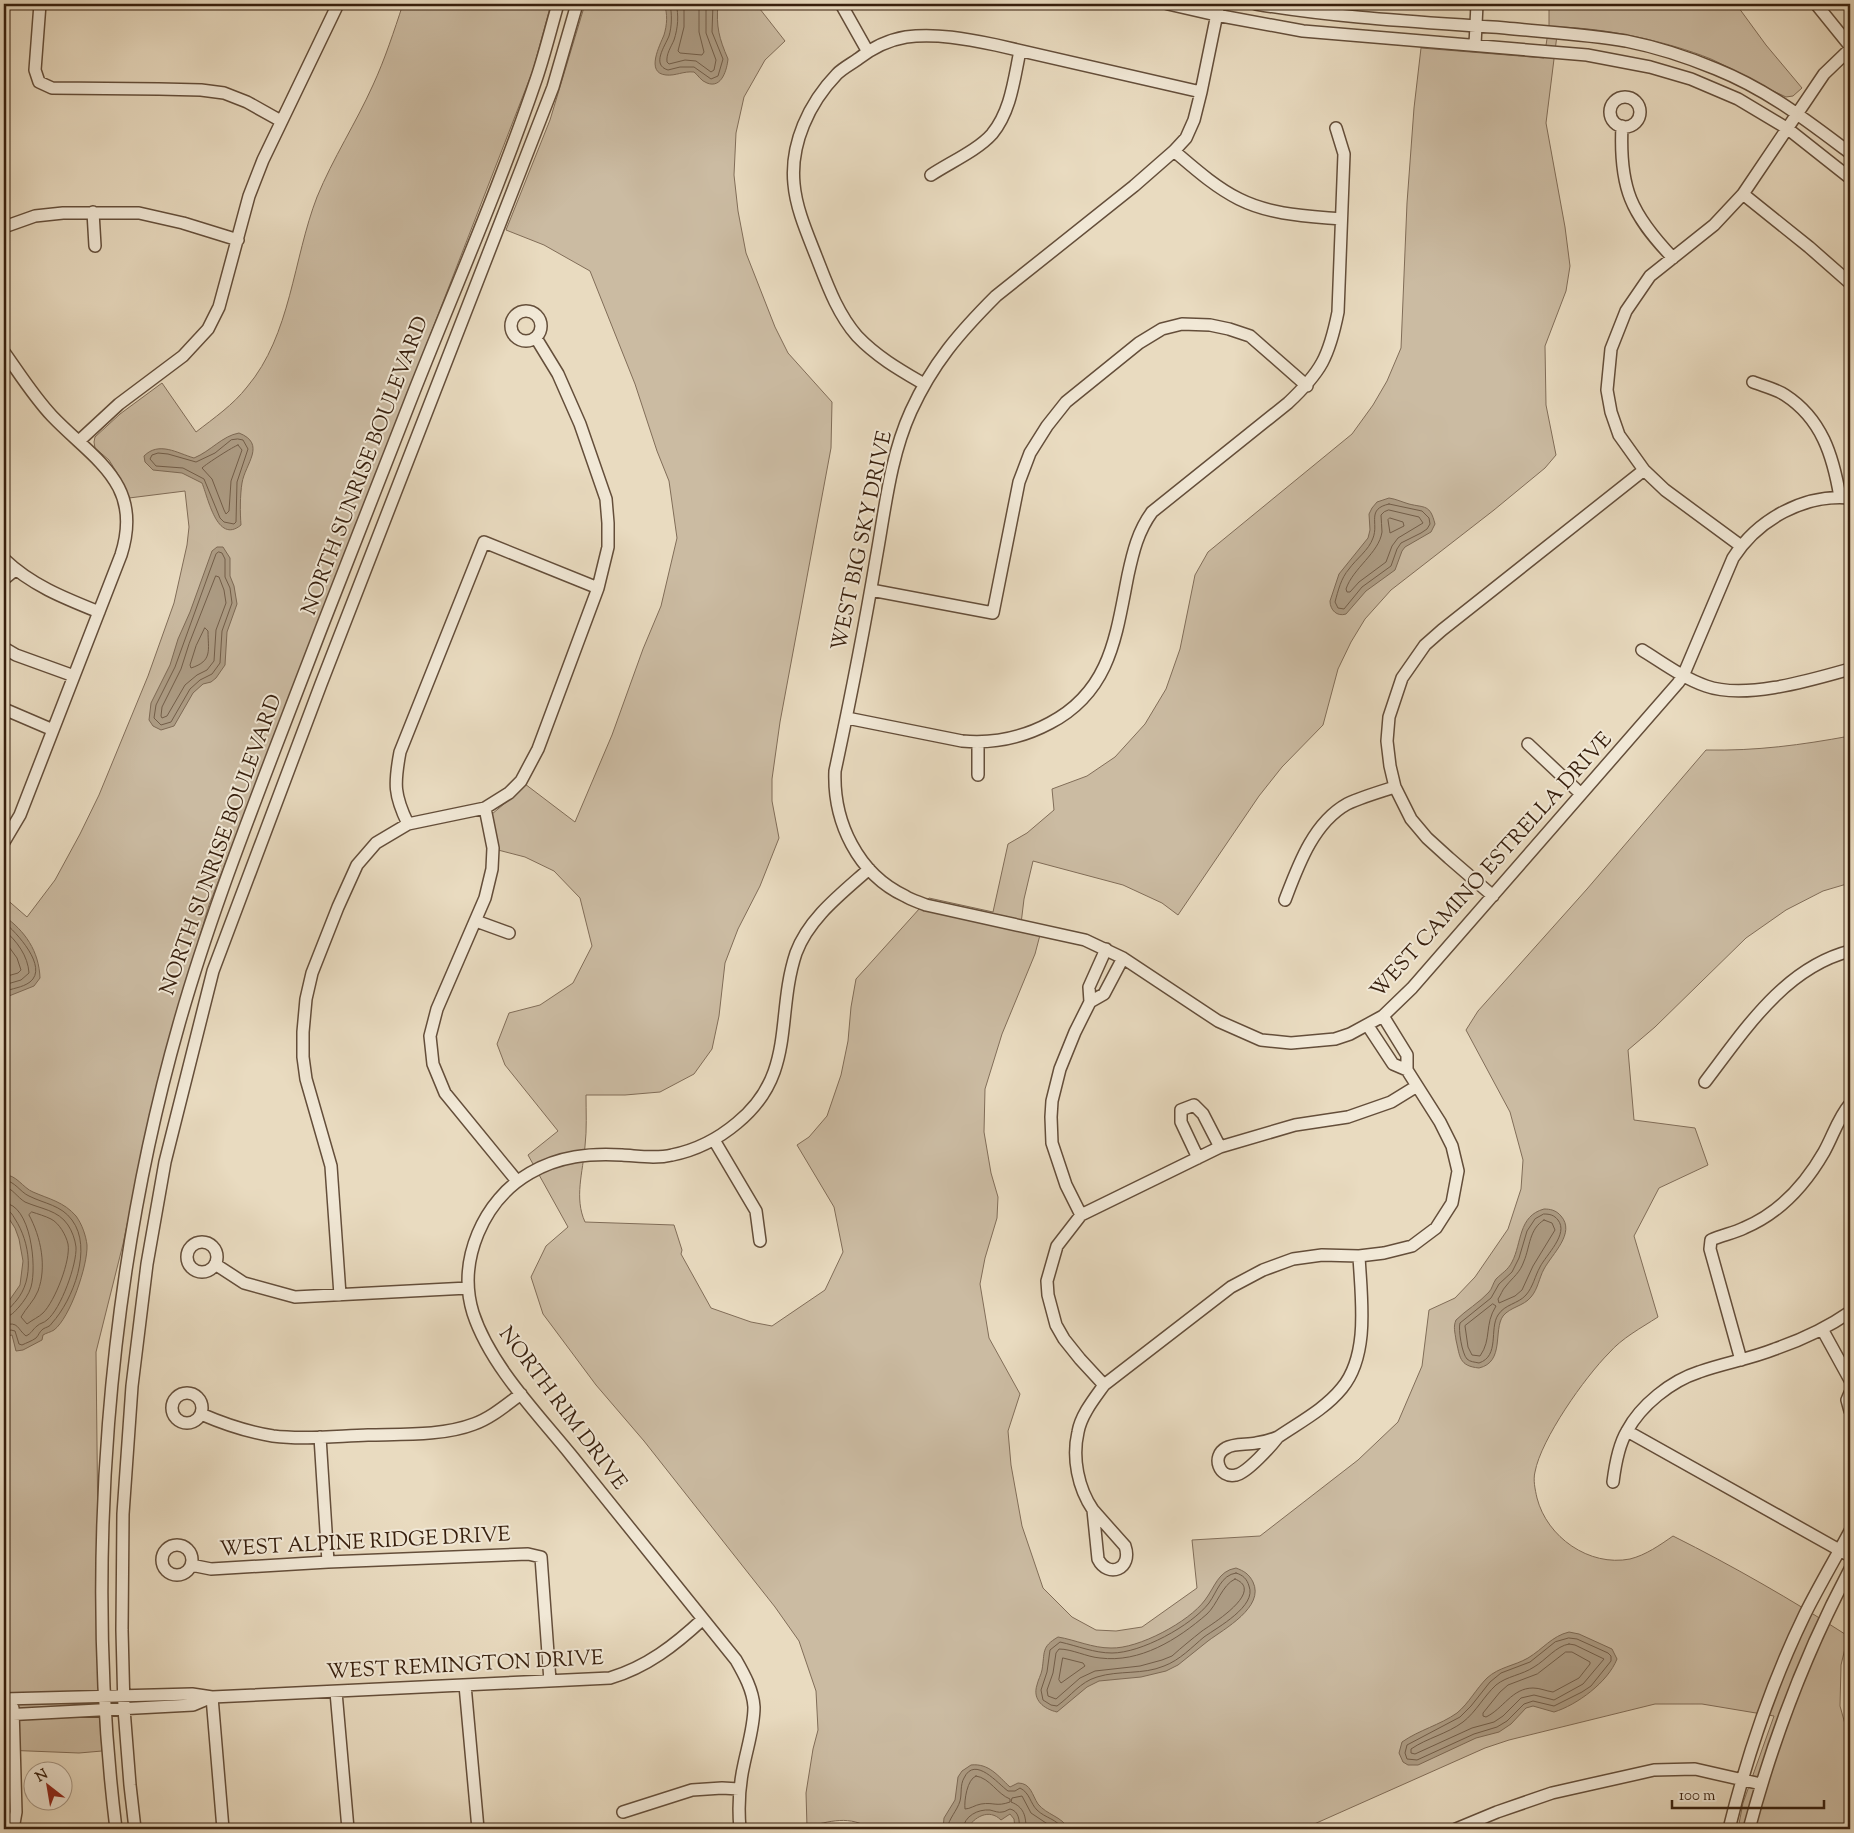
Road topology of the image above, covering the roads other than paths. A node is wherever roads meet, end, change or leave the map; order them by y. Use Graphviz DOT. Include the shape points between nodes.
graph roads {
  1 [pos="40,4"];
  2 [pos="336,4"];
  3 [pos="558,4"];
  4 [pos="577,4"];
  5 [pos="841,4"];
  6 [pos="1168,4"];
  7 [pos="1256,4"];
  8 [pos="1477,4"];
  9 [pos="1816,4"];
  10 [pos="1217,9"];
  11 [pos="1476,26"];
  12 [pos="1475,45"];
  13 [pos="1850,48"];
  14 [pos="1020,51"];
  15 [pos="868,52"];
  16 [pos="1201,92"];
  17 [pos="281,121"];
  18 [pos="1793,121"];
  19 [pos="1622,126"];
  20 [pos="1336,128"];
  21 [pos="1174,151"];
  22 [pos="1850,153"];
  23 [pos="931,175"];
  24 [pos="1850,178"];
  25 [pos="1743,194"];
  26 [pos="93,212"];
  27 [pos="1341,219"];
  28 [pos="4,227"];
  29 [pos="238,240"];
  30 [pos="95,246"];
  31 [pos="1673,258"];
  32 [pos="1850,283"];
  33 [pos="536,338"];
  34 [pos="4,352"];
  35 [pos="1753,382"];
  36 [pos="924,384"];
  37 [pos="1307,386"];
  38 [pos="79,442"];
  39 [pos="1644,470"];
  40 [pos="1845,497"];
  41 [pos="1741,546"];
  42 [pos="4,559"];
  43 [pos="15,570"];
  44 [pos="4,580"];
  45 [pos="598,588"];
  46 [pos="871,590"];
  47 [pos="98,612"];
  48 [pos="4,648"];
  49 [pos="1642,650"];
  50 [pos="1850,669"];
  51 [pos="74,676"];
  52 [pos="1683,676"];
  53 [pos="4,709"];
  54 [pos="846,718"];
  55 [pos="53,730"];
  56 [pos="978,742"];
  57 [pos="1528,744"];
  58 [pos="978,775"];
  59 [pos="1395,787"];
  60 [pos="1581,794"];
  61 [pos="485,808"];
  62 [pos="408,824"];
  63 [pos="4,842"];
  64 [pos="868,869"];
  65 [pos="1493,896"];
  66 [pos="1285,900"];
  67 [pos="476,921"];
  68 [pos="509,933"];
  69 [pos="1106,949"];
  70 [pos="1850,951"];
  71 [pos="1123,958"];
  72 [pos="1090,1002"];
  73 [pos="1384,1016"];
  74 [pos="1368,1026"];
  75 [pos="1407,1070"];
  76 [pos="1705,1082"];
  77 [pos="1417,1086"];
  78 [pos="1850,1104"];
  79 [pos="714,1140"];
  80 [pos="1220,1147"];
  81 [pos="1198,1158"];
  82 [pos="517,1182"];
  83 [pos="1081,1215"];
  84 [pos="760,1241"];
  85 [pos="1359,1256"];
  86 [pos="215,1264"];
  87 [pos="468,1288"];
  88 [pos="340,1295"];
  89 [pos="1850,1312"];
  90 [pos="1822,1329"];
  91 [pos="1741,1360"];
  92 [pos="1850,1380"];
  93 [pos="1104,1385"];
  94 [pos="1850,1393"];
  95 [pos="521,1394"];
  96 [pos="1850,1411"];
  97 [pos="201,1414"];
  98 [pos="1626,1431"];
  99 [pos="320,1437"];
  100 [pos="1278,1437"];
  101 [pos="1613,1482"];
  102 [pos="1093,1510"];
  103 [pos="1850,1531"];
  104 [pos="1846,1553"];
  105 [pos="328,1562"];
  106 [pos="191,1565"];
  107 [pos="1850,1569"];
  108 [pos="703,1619"];
  109 [pos="550,1681"];
  110 [pos="464,1685"];
  111 [pos="336,1692"];
  112 [pos="115,1695"];
  113 [pos="212,1697"];
  114 [pos="8,1699"];
  115 [pos="115,1710"];
  116 [pos="8,1715"];
  117 [pos="1742,1779"];
  118 [pos="1761,1784"];
  119 [pos="739,1789"];
  120 [pos="623,1812"];
  121 [pos="14,1829"];
  122 [pos="116,1829"];
  123 [pos="135,1829"];
  124 [pos="223,1829"];
  125 [pos="348,1829"];
  126 [pos="478,1829"];
  127 [pos="740,1829"];
  128 [pos="1456,1829"];
  129 [pos="1729,1829"];
  130 [pos="1749,1829"];
  1 -- 17 [label="street" via="35,70 39,82 52,88 224,93"];
  2 -- 17 [label="street"];
  3 -- 112 [label="street, NORTH SUNRISE BOULEVARD" via="538,75 498,183 223,885 178,1027 146,1156 119,1322 104,1508 103,1633"];
  4 -- 112 [label="street, NORTH SUNRISE BOULEVARD" via="553,87 324,675 213,971 165,1162 147,1264 126,1452"];
  5 -- 15 [label="street"];
  6 -- 10 [label="street"];
  7 -- 11 [label="street" via="1367,18"];
  8 -- 11 [label="street"];
  9 -- 13 [label="street"];
  10 -- 12 [label="street" via="1303,31"];
  10 -- 16 [label="street, WEST BIG SKY DRIVE"];
  11 -- 12 [label="street"];
  11 -- 18 [label="street" via="1602,37 1660,49 1718,69 1754,86"];
  12 -- 18 [label="street" via="1587,55 1650,67 1691,79"];
  13 -- 18 [label="street" via="1824,74"];
  14 -- 15 [label="street" via="965,38 922,36 894,40"];
  14 -- 16 [label="street"];
  14 -- 23 [label="street" via="1009,101 991,135"];
  15 -- 36 [label="street" via="838,73 808,113 793,164 794,186 814,250 841,315 874,353"];
  16 -- 21 [label="street, WEST BIG SKY DRIVE" via="1186,138"];
  17 -- 29 [label="street" via="255,178"];
  18 -- 22 [label="street"];
  18 -- 24 [label="street"];
  18 -- 25 [label="street"];
  19 -- 31 [label="street" via="1623,176 1634,208 1652,236"];
  20 -- 27 [label="street" via="1344,154"];
  21 -- 27 [label="street" via="1239,199 1273,211"];
  21 -- 36 [label="street, WEST BIG SKY DRIVE" via="996,296 941,356"];
  25 -- 31 [label="street" via="1714,225"];
  25 -- 32 [label="street"];
  26 -- 28 [label="street" via="34,216"];
  26 -- 29 [label="street" via="139,213 183,222"];
  26 -- 30 [label="street"];
  27 -- 37 [label="street" via="1335,328 1324,362"];
  29 -- 38 [label="street" via="219,307 208,329 184,356 119,404"];
  31 -- 39 [label="street" via="1650,276 1626,311 1611,349 1607,390 1611,412 1619,435"];
  33 -- 45 [label="street" via="558,374 580,424 606,499 608,547"];
  34 -- 38 [label="street" via="50,414"];
  35 -- 40 [label="street" via="1784,395 1807,415 1824,438"];
  36 -- 46 [label="street, WEST BIG SKY DRIVE" via="910,413 894,463"];
  37 -- 46 [label="street" via="1250,336 1210,325 1182,324 1162,329 1139,343 1066,402 1030,454 1018,482 993,613"];
  37 -- 56 [label="street" via="1152,512 1143,523 1133,552 1111,652 1084,699 1061,717 1022,736"];
  38 -- 47 [label="street" via="110,472 128,518 126,539"];
  39 -- 41 [label="street" via="1665,490"];
  39 -- 59 [label="street" via="1442,630 1416,656 1402,678 1389,717 1387,741"];
  40 -- 41 [label="street, WEST CAMINO ESTRELLA DRIVE" via="1816,501 1784,511 1762,525"];
  41 -- 52 [label="street, WEST CAMINO ESTRELLA DRIVE"];
  42 -- 43 [label="street"];
  43 -- 44 [label="street"];
  43 -- 47 [label="street" via="61,597"];
  45 -- 61 [label="street" via="538,749 521,781"];
  45 -- 62 [label="street" via="484,542 400,752 395,788"];
  46 -- 54 [label="street, WEST BIG SKY DRIVE"];
  47 -- 51 [label="street"];
  48 -- 51 [label="street"];
  49 -- 52 [label="street"];
  50 -- 52 [label="street" via="1770,688 1731,691"];
  51 -- 55 [label="street"];
  52 -- 60 [label="street, WEST CAMINO ESTRELLA DRIVE"];
  53 -- 55 [label="street"];
  54 -- 56 [label="street"];
  54 -- 64 [label="street, WEST BIG SKY DRIVE" via="836,771 836,802 848,838"];
  55 -- 63 [label="street" via="20,814"];
  56 -- 58 [label="street"];
  57 -- 60 [label="street"];
  59 -- 65 [label="street" via="1411,819 1427,838"];
  59 -- 66 [label="street" via="1353,802 1330,818 1305,852"];
  60 -- 65 [label="street, WEST CAMINO ESTRELLA DRIVE"];
  61 -- 62 [label="street"];
  61 -- 67 [label="street" via="493,848 492,868"];
  62 -- 88 [label="street" via="376,843 357,865 312,973 306,999 303,1057 306,1079 331,1166"];
  64 -- 69 [label="street, WEST CAMINO ESTRELLA DRIVE" via="904,896 926,905 1063,934"];
  64 -- 79 [label="street, NORTH RIM DRIVE" via="829,904 806,935 797,951 790,976 783,1040 772,1077 756,1104 739,1122"];
  65 -- 73 [label="street, WEST CAMINO ESTRELLA DRIVE"];
  67 -- 68 [label="street"];
  67 -- 82 [label="street" via="437,1008 430,1036 432,1064 445,1093"];
  69 -- 71 [label="street, WEST CAMINO ESTRELLA DRIVE"];
  69 -- 72 [label="street" via="1089,987"];
  70 -- 76 [label="street" via="1822,961 1773,997"];
  71 -- 72 [label="street" via="1104,994"];
  71 -- 74 [label="street, WEST CAMINO ESTRELLA DRIVE" via="1218,1021 1261,1040 1290,1043 1335,1039"];
  72 -- 83 [label="street" via="1060,1069 1051,1117 1052,1143 1066,1185"];
  73 -- 74 [label="street, WEST CAMINO ESTRELLA DRIVE"];
  73 -- 75 [label="street" via="1407,1055"];
  74 -- 75 [label="street" via="1393,1064"];
  75 -- 77 [label="street"];
  77 -- 80 [label="street" via="1391,1102 1348,1117 1295,1125"];
  77 -- 85 [label="street" via="1452,1146 1458,1171 1452,1203 1436,1228 1412,1246"];
  78 -- 91 [label="street" via="1800,1188 1763,1218 1711,1240 1710,1249"];
  79 -- 82 [label="street, NORTH RIM DRIVE" via="658,1157 588,1154 569,1158 543,1167"];
  79 -- 84 [label="street" via="756,1211"];
  80 -- 81 [label="street"];
  80 -- 81 [label="street" via="1203,1114 1194,1105 1181,1110 1181,1122"];
  81 -- 83 [label="street"];
  82 -- 87 [label="street, NORTH RIM DRIVE" via="488,1213 477,1233"];
  83 -- 93 [label="street" via="1056,1246 1047,1281 1048,1295 1056,1325 1064,1339"];
  85 -- 93 [label="street" via="1322,1255 1293,1259 1263,1270 1231,1287"];
  85 -- 100 [label="street" via="1361,1336 1356,1362 1337,1393 1318,1411"];
  86 -- 88 [label="street" via="244,1284 274,1293 295,1297"];
  87 -- 88 [label="street"];
  87 -- 95 [label="street, NORTH RIM DRIVE" via="484,1340"];
  89 -- 90 [label="street"];
  90 -- 91 [label="street" via="1775,1350"];
  90 -- 92 [label="street"];
  91 -- 98 [label="street" via="1698,1372 1673,1384 1656,1396"];
  93 -- 102 [label="street" via="1078,1431 1076,1464 1087,1501"];
  94 -- 96 [label="street" via="1847,1400"];
  95 -- 99 [label="street" via="487,1418 457,1429"];
  95 -- 108 [label="street, NORTH RIM DRIVE"];
  97 -- 99 [label="street" via="248,1431 275,1436"];
  98 -- 101 [label="street" via="1616,1460"];
  98 -- 104 [label="street"];
  99 -- 105 [label="street"];
  100 -- 100 [label="street" via="1223,1449 1218,1456 1219,1467 1229,1475 1241,1473 1267,1452"];
  102 -- 102 [label="street" via="1098,1559 1108,1569 1118,1569 1127,1559 1125,1546"];
  103 -- 104 [label="street"];
  104 -- 117 [label="street" via="1823,1579 1792,1644"];
  105 -- 106 [label="street, WEST ALPINE RIDGE DRIVE" via="211,1569"];
  105 -- 109 [label="street, WEST ALPINE RIDGE DRIVE" via="528,1554 541,1557"];
  107 -- 118 [label="street" via="1804,1665"];
  108 -- 109 [label="street, WEST REMINGTON DRIVE" via="676,1643 630,1672 610,1678"];
  108 -- 119 [label="street, NORTH RIM DRIVE" via="736,1660 747,1680 754,1705"];
  109 -- 110 [label="street, WEST REMINGTON DRIVE"];
  110 -- 111 [label="street, WEST REMINGTON DRIVE"];
  110 -- 126 [label="street"];
  111 -- 113 [label="street, WEST REMINGTON DRIVE"];
  111 -- 125 [label="street"];
  112 -- 113 [label="street, WEST REMINGTON DRIVE" via="192,1694"];
  112 -- 114 [label="street, WEST REMINGTON DRIVE"];
  112 -- 115 [label="street, NORTH SUNRISE BOULEVARD"];
  112 -- 115 [label="street, NORTH SUNRISE BOULEVARD"];
  113 -- 115 [label="street, WEST REMINGTON DRIVE" via="193,1705"];
  113 -- 124 [label="street"];
  114 -- 116 [label="street"];
  115 -- 116 [label="street, WEST REMINGTON DRIVE"];
  115 -- 122 [label="street, NORTH SUNRISE BOULEVARD" via="109,1763"];
  115 -- 123 [label="street, NORTH SUNRISE BOULEVARD"];
  116 -- 121 [label="street" via="16,1812"];
  117 -- 118 [label="street"];
  117 -- 128 [label="street" via="1695,1769 1654,1770 1552,1794"];
  117 -- 129 [label="street"];
  118 -- 130 [label="street"];
  119 -- 120 [label="street" via="692,1790"];
  119 -- 127 [label="street, NORTH RIM DRIVE"];
}
